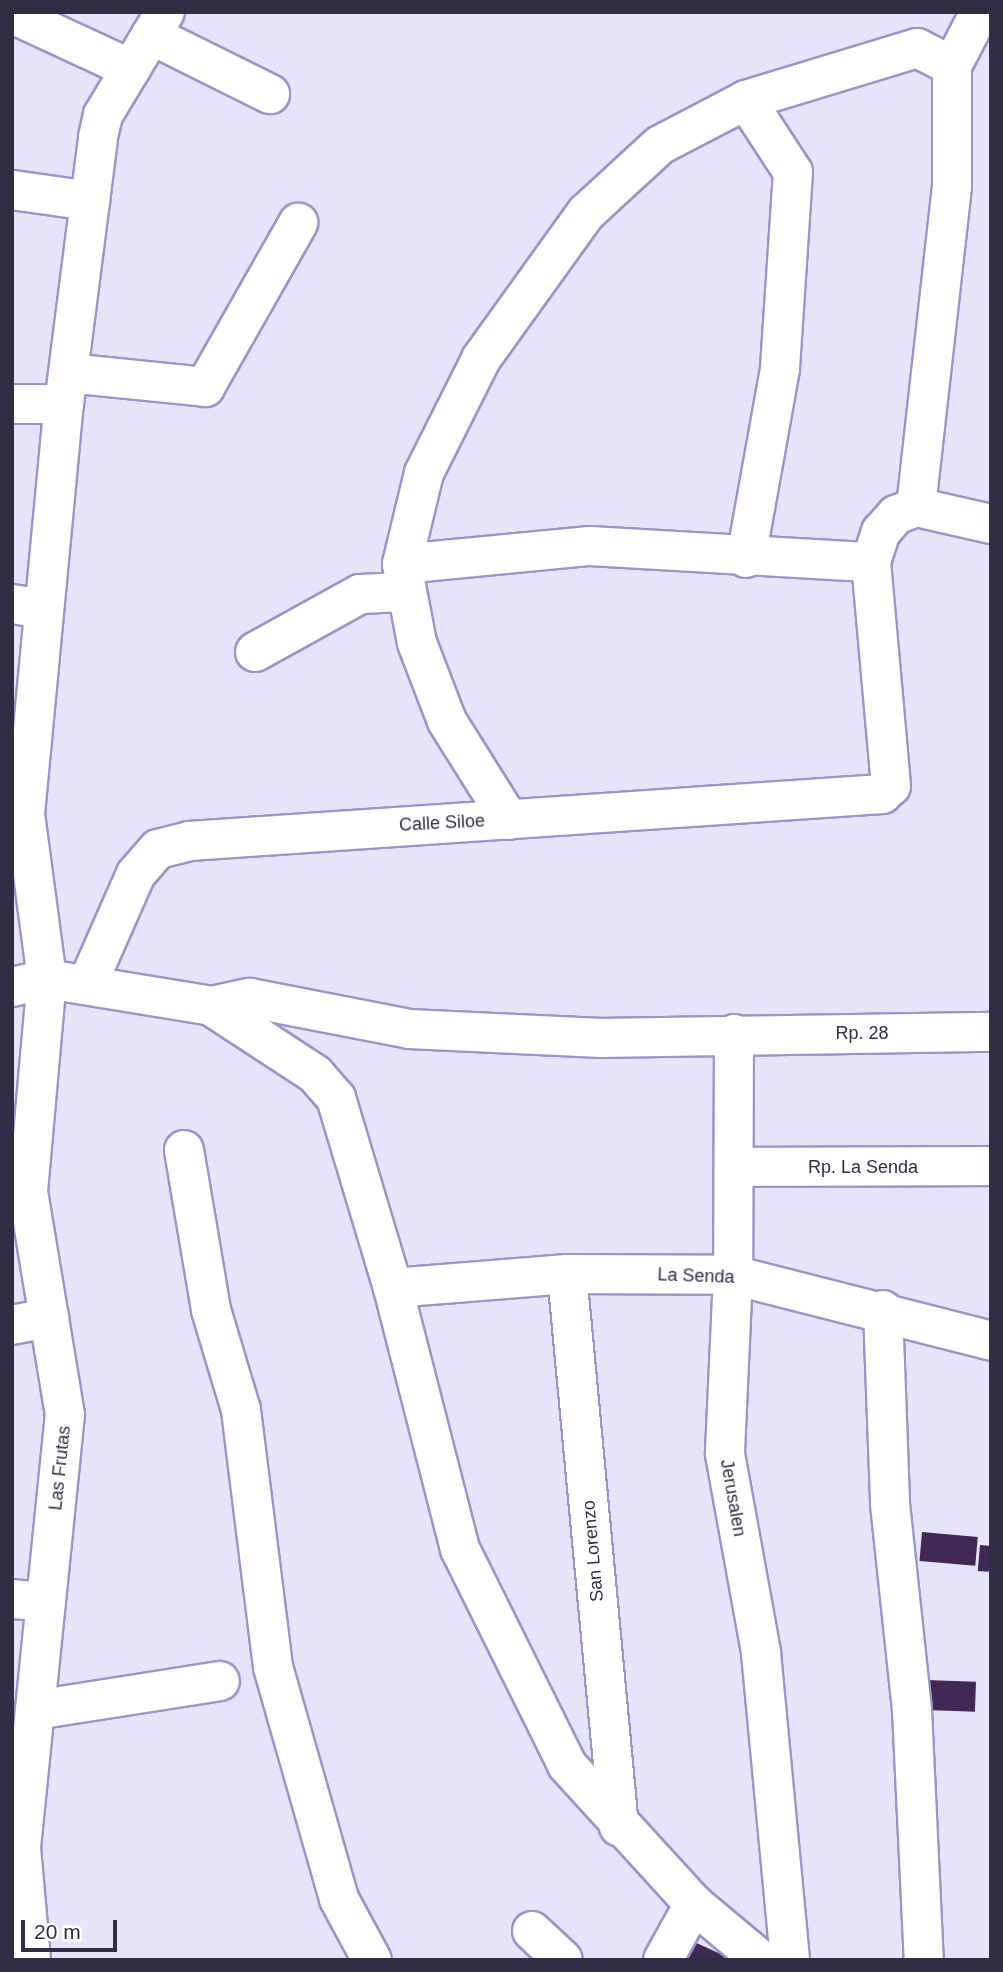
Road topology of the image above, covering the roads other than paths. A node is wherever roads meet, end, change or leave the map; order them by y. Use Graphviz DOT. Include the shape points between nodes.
graph roads {
  1 [pos="980,12"];
  2 [pos="12,14"];
  3 [pos="158,24"];
  4 [pos="953,66"];
  5 [pos="131,69"];
  6 [pos="270,94"];
  7 [pos="746,100"];
  8 [pos="12,190"];
  9 [pos="90,201"];
  10 [pos="298,223"];
  11 [pos="66,388"];
  12 [pos="12,404"];
  13 [pos="916,507"];
  14 [pos="991,523"];
  15 [pos="746,558"];
  16 [pos="871,562"];
  17 [pos="403,578"];
  18 [pos="28,606"];
  19 [pos="255,652"];
  20 [pos="509,820"];
  21 [pos="25,887"];
  22 [pos="29,983"];
  23 [pos="87,985"];
  24 [pos="211,1006"];
  25 [pos="991,1032"];
  26 [pos="734,1034"];
  27 [pos="184,1150"];
  28 [pos="991,1166"];
  29 [pos="734,1167"];
  30 [pos="567,1274"];
  31 [pos="733,1275"];
  32 [pos="393,1288"];
  33 [pos="883,1310"];
  34 [pos="31,1321"];
  35 [pos="991,1341"];
  36 [pos="29,1601"];
  37 [pos="220,1681"];
  38 [pos="35,1710"];
  39 [pos="619,1827"];
  40 [pos="694,1904"];
  41 [pos="532,1931"];
  42 [pos="31,1960"];
  43 [pos="372,1960"];
  44 [pos="563,1960"];
  45 [pos="663,1960"];
  46 [pos="761,1960"];
  47 [pos="790,1960"];
  48 [pos="924,1960"];
  1 -- 4 [label="street"];
  2 -- 5 [label="street"];
  3 -- 5 [label="street, Las Frutas"];
  3 -- 6 [label="street"];
  4 -- 7 [label="street" via="917,48"];
  4 -- 13 [label="street" via="952,184"];
  5 -- 9 [label="street, Las Frutas" via="103,115"];
  7 -- 15 [label="street" via="793,172 780,369"];
  7 -- 17 [label="street" via="660,145 586,213 527,291 481,359 424,474"];
  8 -- 9 [label="street"];
  9 -- 11 [label="street, Las Frutas"];
  10 -- 11 [label="street" via="205,387"];
  11 -- 12 [label="street"];
  11 -- 18 [label="street, Las Frutas"];
  13 -- 14 [label="street"];
  13 -- 16 [label="street" via="896,515 881,532"];
  15 -- 16 [label="street"];
  15 -- 17 [label="street" via="590,546"];
  16 -- 20 [label="street, Calle Siloe" via="893,774 882,794"];
  17 -- 19 [label="street" via="360,594"];
  17 -- 20 [label="street" via="447,721"];
  18 -- 21 [label="street, Las Frutas"];
  20 -- 23 [label="street, Calle Siloe" via="259,832 158,849 136,874"];
  21 -- 22 [label="street, Las Frutas"];
  22 -- 23 [label="street"];
  22 -- 34 [label="street, Las Frutas"];
  23 -- 24 [label="street"];
  24 -- 26 [label="street, Rp. 28" via="250,998 409,1029 602,1038"];
  24 -- 32 [label="street" via="316,1074 335,1098"];
  25 -- 26 [label="street, Rp. 28"];
  26 -- 29 [label="street, Jerusalen"];
  27 -- 43 [label="street" via="211,1310 242,1410 273,1667 339,1899"];
  28 -- 29 [label="street, Rp. La Senda"];
  29 -- 31 [label="street, Jerusalen"];
  30 -- 31 [label="street, La Senda"];
  30 -- 32 [label="street, La Senda"];
  30 -- 39 [label="street, San Lorenzo"];
  31 -- 33 [label="street, La Senda"];
  31 -- 47 [label="street, Jerusalen" via="725,1454 761,1653"];
  32 -- 39 [label="street" via="460,1549 567,1766"];
  33 -- 35 [label="street, La Senda"];
  33 -- 48 [label="street" via="890,1504 912,1710"];
  34 -- 36 [label="street, Las Frutas" via="65,1415"];
  36 -- 38 [label="street, Las Frutas"];
  37 -- 38 [label="street"];
  38 -- 42 [label="street, Las Frutas" via="21,1847"];
  39 -- 40 [label="street"];
  40 -- 45 [label="street"];
  40 -- 46 [label="street"];
  41 -- 44 [label="street"];
}
